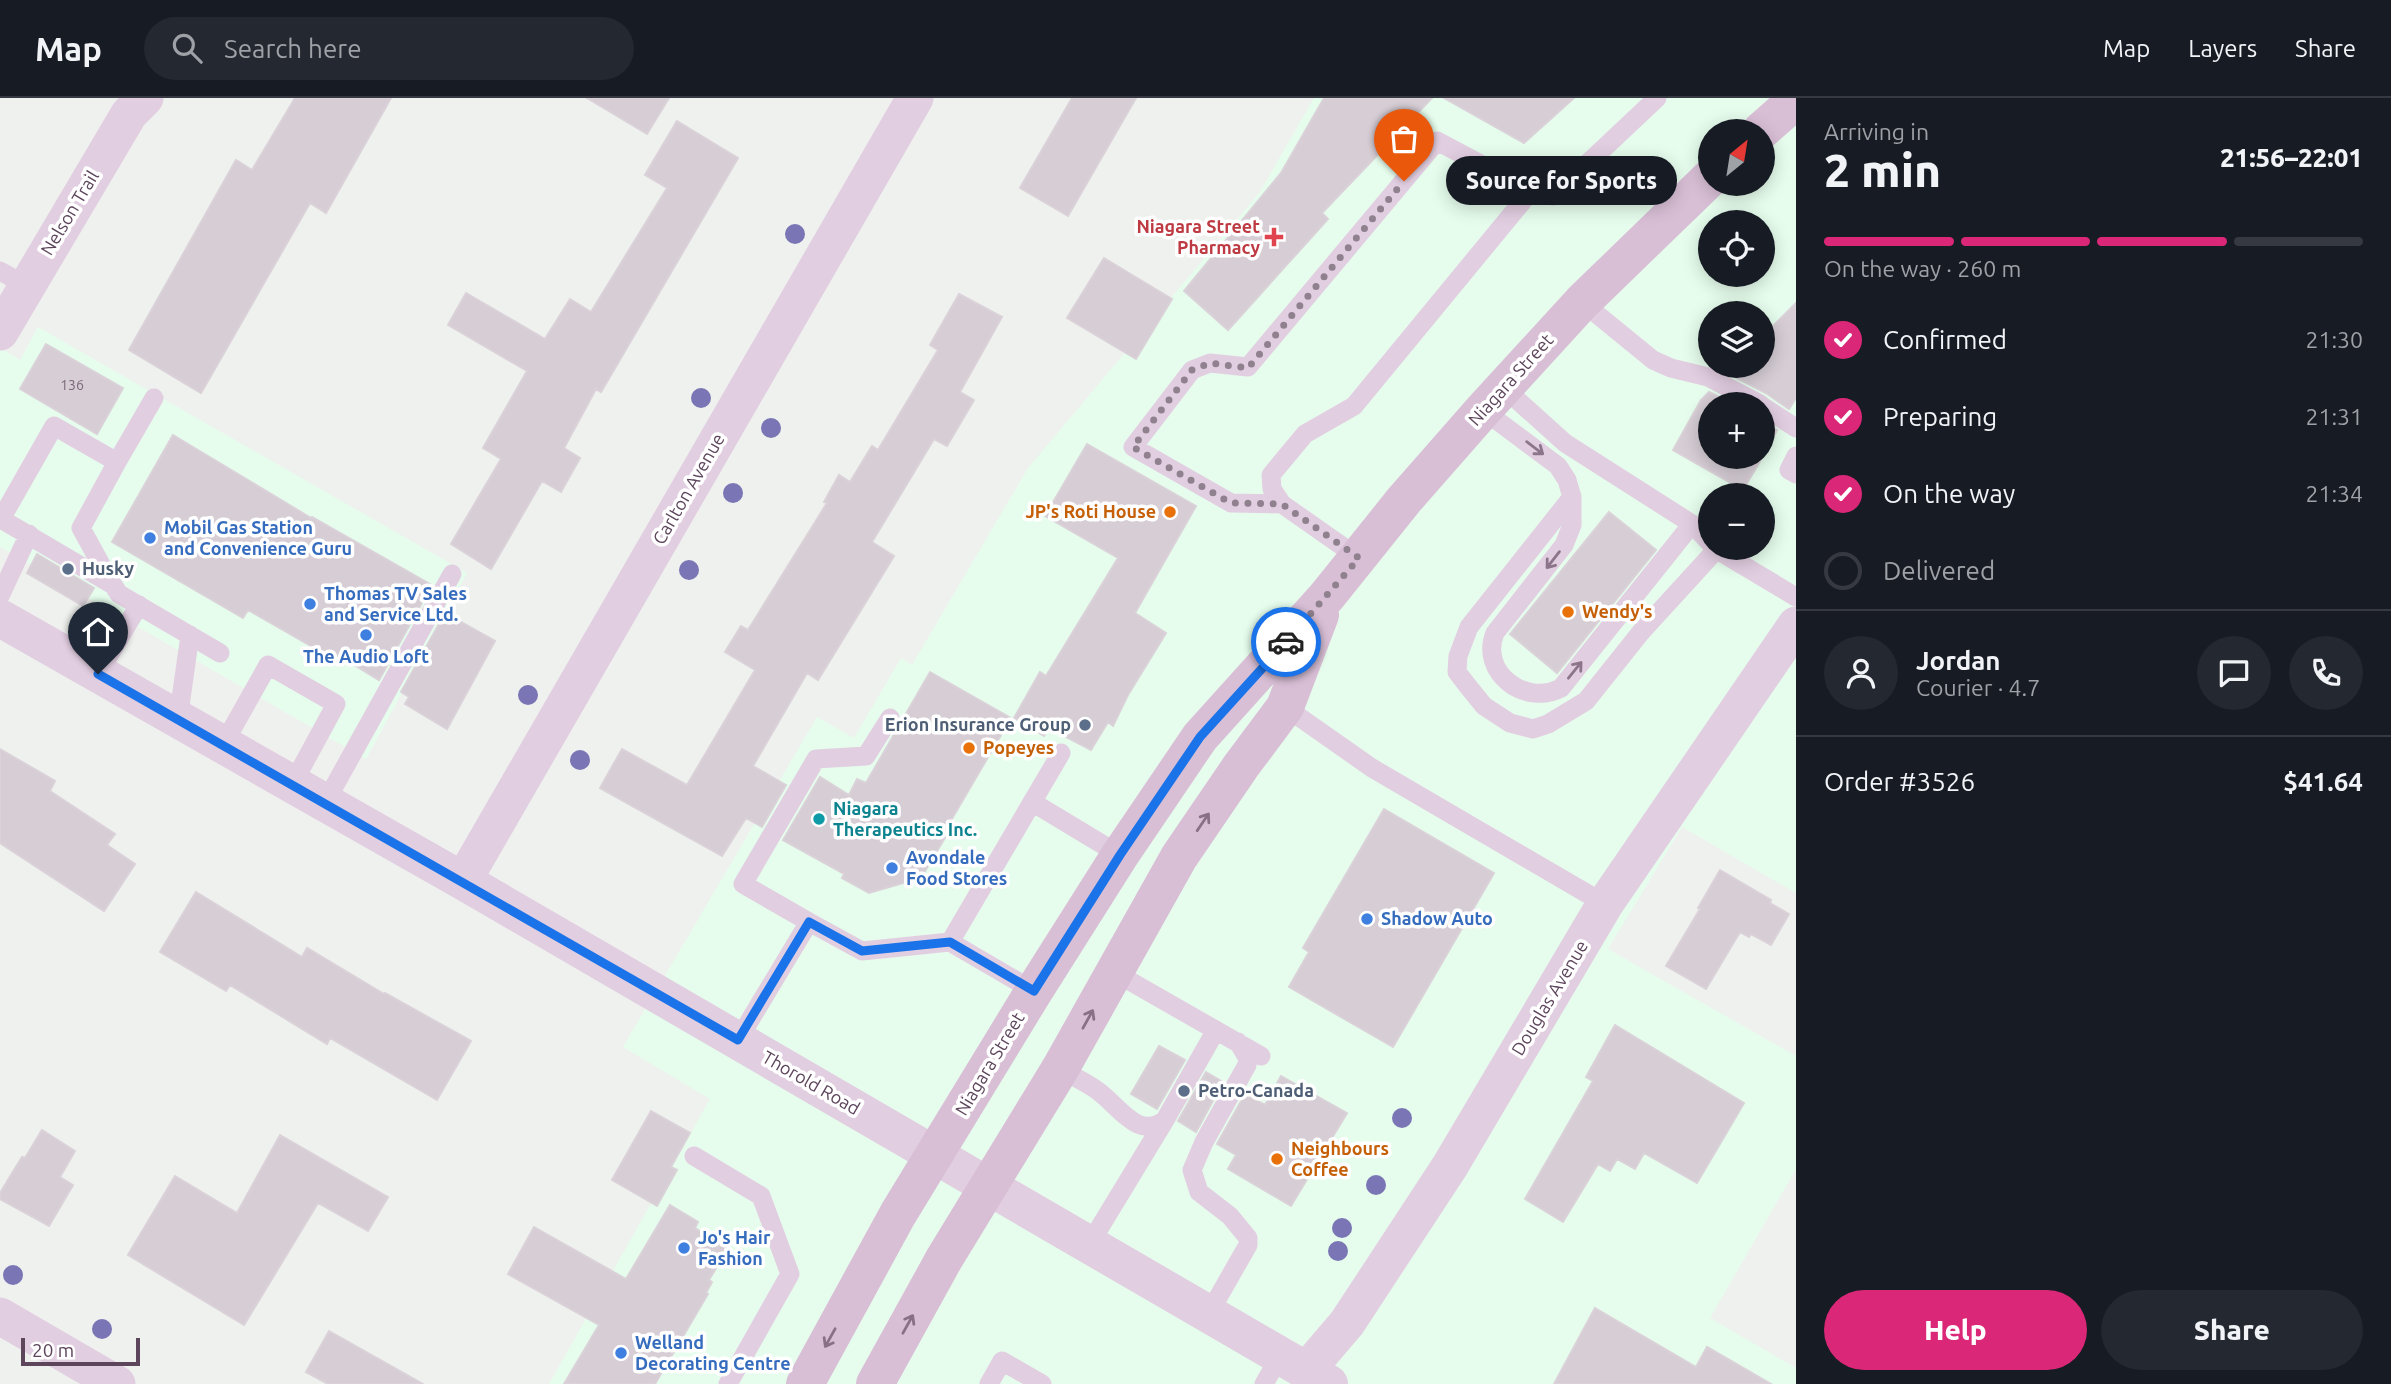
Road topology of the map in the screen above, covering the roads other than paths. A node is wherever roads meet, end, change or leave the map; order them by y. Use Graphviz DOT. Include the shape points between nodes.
graph roads {
  1 [pos="145,98"];
  2 [pos="915,98"];
  3 [pos="1657,98"];
  4 [pos="1796,100"];
  5 [pos="1775,119"];
  6 [pos="1698,190"];
  7 [pos="1531,191"];
  8 [pos="14,278"];
  9 [pos="1582,302"];
  10 [pos="0,332"];
  11 [pos="1736,392"];
  12 [pos="154,398"];
  13 [pos="1494,399"];
  14 [pos="1775,414"];
  15 [pos="1796,428"];
  16 [pos="1796,456"];
  17 [pos="117,462"];
  18 [pos="1796,474"];
  19 [pos="1572,497"];
  20 [pos="1282,504"];
  21 [pos="0,519"];
  22 [pos="1692,524"];
  23 [pos="1698,531"];
  24 [pos="29,534"];
  25 [pos="1359,558"];
  26 [pos="1702,560"];
  27 [pos="1735,560"];
  28 [pos="452,574"];
  29 [pos="113,585"];
  30 [pos="0,596"];
  31 [pos="1327,596"];
  32 [pos="1796,597"];
  33 [pos="139,605"];
  34 [pos="0,618"];
  35 [pos="1796,625"];
  36 [pos="190,635"];
  37 [pos="220,653"];
  38 [pos="98,674"];
  39 [pos="1285,707"];
  40 [pos="890,718"];
  41 [pos="178,720"];
  42 [pos="223,745"];
  43 [pos="1061,752"];
  44 [pos="292,785"];
  45 [pos="1032,802"];
  46 [pos="325,803"];
  47 [pos="1120,855"];
  48 [pos="463,881"];
  49 [pos="1605,904"];
  50 [pos="809,922"];
  51 [pos="950,942"];
  52 [pos="1114,972"];
  53 [pos="1034,991"];
  54 [pos="1216,1030"];
  55 [pos="738,1040"];
  56 [pos="1238,1042"];
  57 [pos="1261,1056"];
  58 [pos="1060,1069"];
  59 [pos="1165,1120"];
  60 [pos="935,1155"];
  61 [pos="694,1156"];
  62 [pos="989,1186"];
  63 [pos="1088,1245"];
  64 [pos="1208,1315"];
  65 [pos="0,1316"];
  66 [pos="1295,1374"];
  67 [pos="117,1384"];
  68 [pos="728,1384"];
  69 [pos="805,1384"];
  70 [pos="875,1384"];
  71 [pos="989,1384"];
  72 [pos="1042,1384"];
  1 -- 8 [label="street, Nelson Trail" via="129,114"];
  2 -- 48 [label="street, Carlton Avenue"];
  3 -- 7 [label="lane" via="1553,197"];
  4 -- 5 [label="main road"];
  6 -- 9 [label="main road, Niagara Street"];
  7 -- 20 [label="lane" via="1354,406 1305,434 1282,460 1271,475 1272,489"];
  7 -- 20 [label="lane" via="1437,141 1248,368 1210,363 1192,370 1133,447 1231,503"];
  8 -- 10 [label="street, Nelson Trail"];
  9 -- 11 [label="lane" via="1653,360 1708,377"];
  9 -- 13 [label="main road, Niagara Street"];
  12 -- 17 [label="lane"];
  13 -- 19 [label="lane, one-way" via="1558,466"];
  13 -- 22 [label="lane"];
  13 -- 25 [label="main road, Niagara Street"];
  14 -- 15 [label="lane"];
  16 -- 18 [label="lane" via="1789,470"];
  17 -- 21 [label="lane" via="54,426"];
  17 -- 29 [label="lane" via="81,527"];
  19 -- 22 [label="lane, one-way" via="1572,525 1564,545 1493,639 1500,672 1515,687 1532,694 1560,688"];
  19 -- 26 [label="lane" via="1469,626 1458,656 1457,672 1467,685 1484,706 1510,723 1532,729 1586,701"];
  20 -- 25 [label="lane"];
  21 -- 24 [label="lane"];
  22 -- 23 [label="lane"];
  24 -- 29 [label="lane"];
  24 -- 30 [label="lane"];
  25 -- 31 [label="main road, Niagara Street"];
  27 -- 32 [label="lane"];
  28 -- 46 [label="lane"];
  29 -- 33 [label="lane"];
  31 -- 39 [label="main road, Niagara Street"];
  31 -- 47 [label="main road, Niagara Street" via="1200,737"];
  33 -- 36 [label="lane"];
  33 -- 38 [label="lane"];
  34 -- 38 [label="street, Thorold Road"];
  35 -- 49 [label="street, Douglas Avenue"];
  36 -- 37 [label="lane"];
  36 -- 41 [label="lane"];
  38 -- 41 [label="street, Thorold Road"];
  39 -- 49 [label="lane" via="1372,768"];
  52 -- 39 [label="main road, Niagara Street, one-way" via="1179,857"];
  40 -- 50 [label="lane" via="866,756 816,759 743,884"];
  41 -- 42 [label="street, Thorold Road"];
  42 -- 44 [label="street, Thorold Road"];
  42 -- 44 [label="lane" via="268,665 336,704"];
  43 -- 45 [label="lane"];
  44 -- 46 [label="street, Thorold Road"];
  45 -- 47 [label="lane"];
  45 -- 51 [label="lane"];
  46 -- 48 [label="street, Thorold Road"];
  47 -- 53 [label="main road, Niagara Street"];
  48 -- 55 [label="street, Thorold Road"];
  49 -- 66 [label="street, Douglas Avenue" via="1450,1166 1347,1323"];
  50 -- 51 [label="lane" via="862,951"];
  50 -- 55 [label="lane"];
  51 -- 53 [label="lane"];
  52 -- 54 [label="lane"];
  58 -- 52 [label="main road, Niagara Street, one-way"];
  53 -- 60 [label="main road, Niagara Street"];
  54 -- 56 [label="lane"];
  54 -- 59 [label="lane"];
  55 -- 60 [label="street, Thorold Road"];
  56 -- 57 [label="lane"];
  56 -- 64 [label="lane" via="1247,1065 1192,1170 1199,1192 1230,1216 1248,1238 1248,1245"];
  58 -- 59 [label="lane" via="1099,1091 1130,1120 1146,1128"];
  58 -- 62 [label="main road, Niagara Street"];
  59 -- 63 [label="lane"];
  60 -- 62 [label="street, Thorold Road"];
  60 -- 69 [label="main road, Niagara Street, one-way"];
  61 -- 68 [label="lane" via="761,1196 790,1274"];
  62 -- 63 [label="street, Thorold Road"];
  70 -- 62 [label="main road, Niagara Street, one-way"];
  63 -- 64 [label="street, Thorold Road"];
  64 -- 66 [label="street, Thorold Road"];
  65 -- 67 [label="street"];
  71 -- 72 [label="lane" via="1002,1361"];
}
